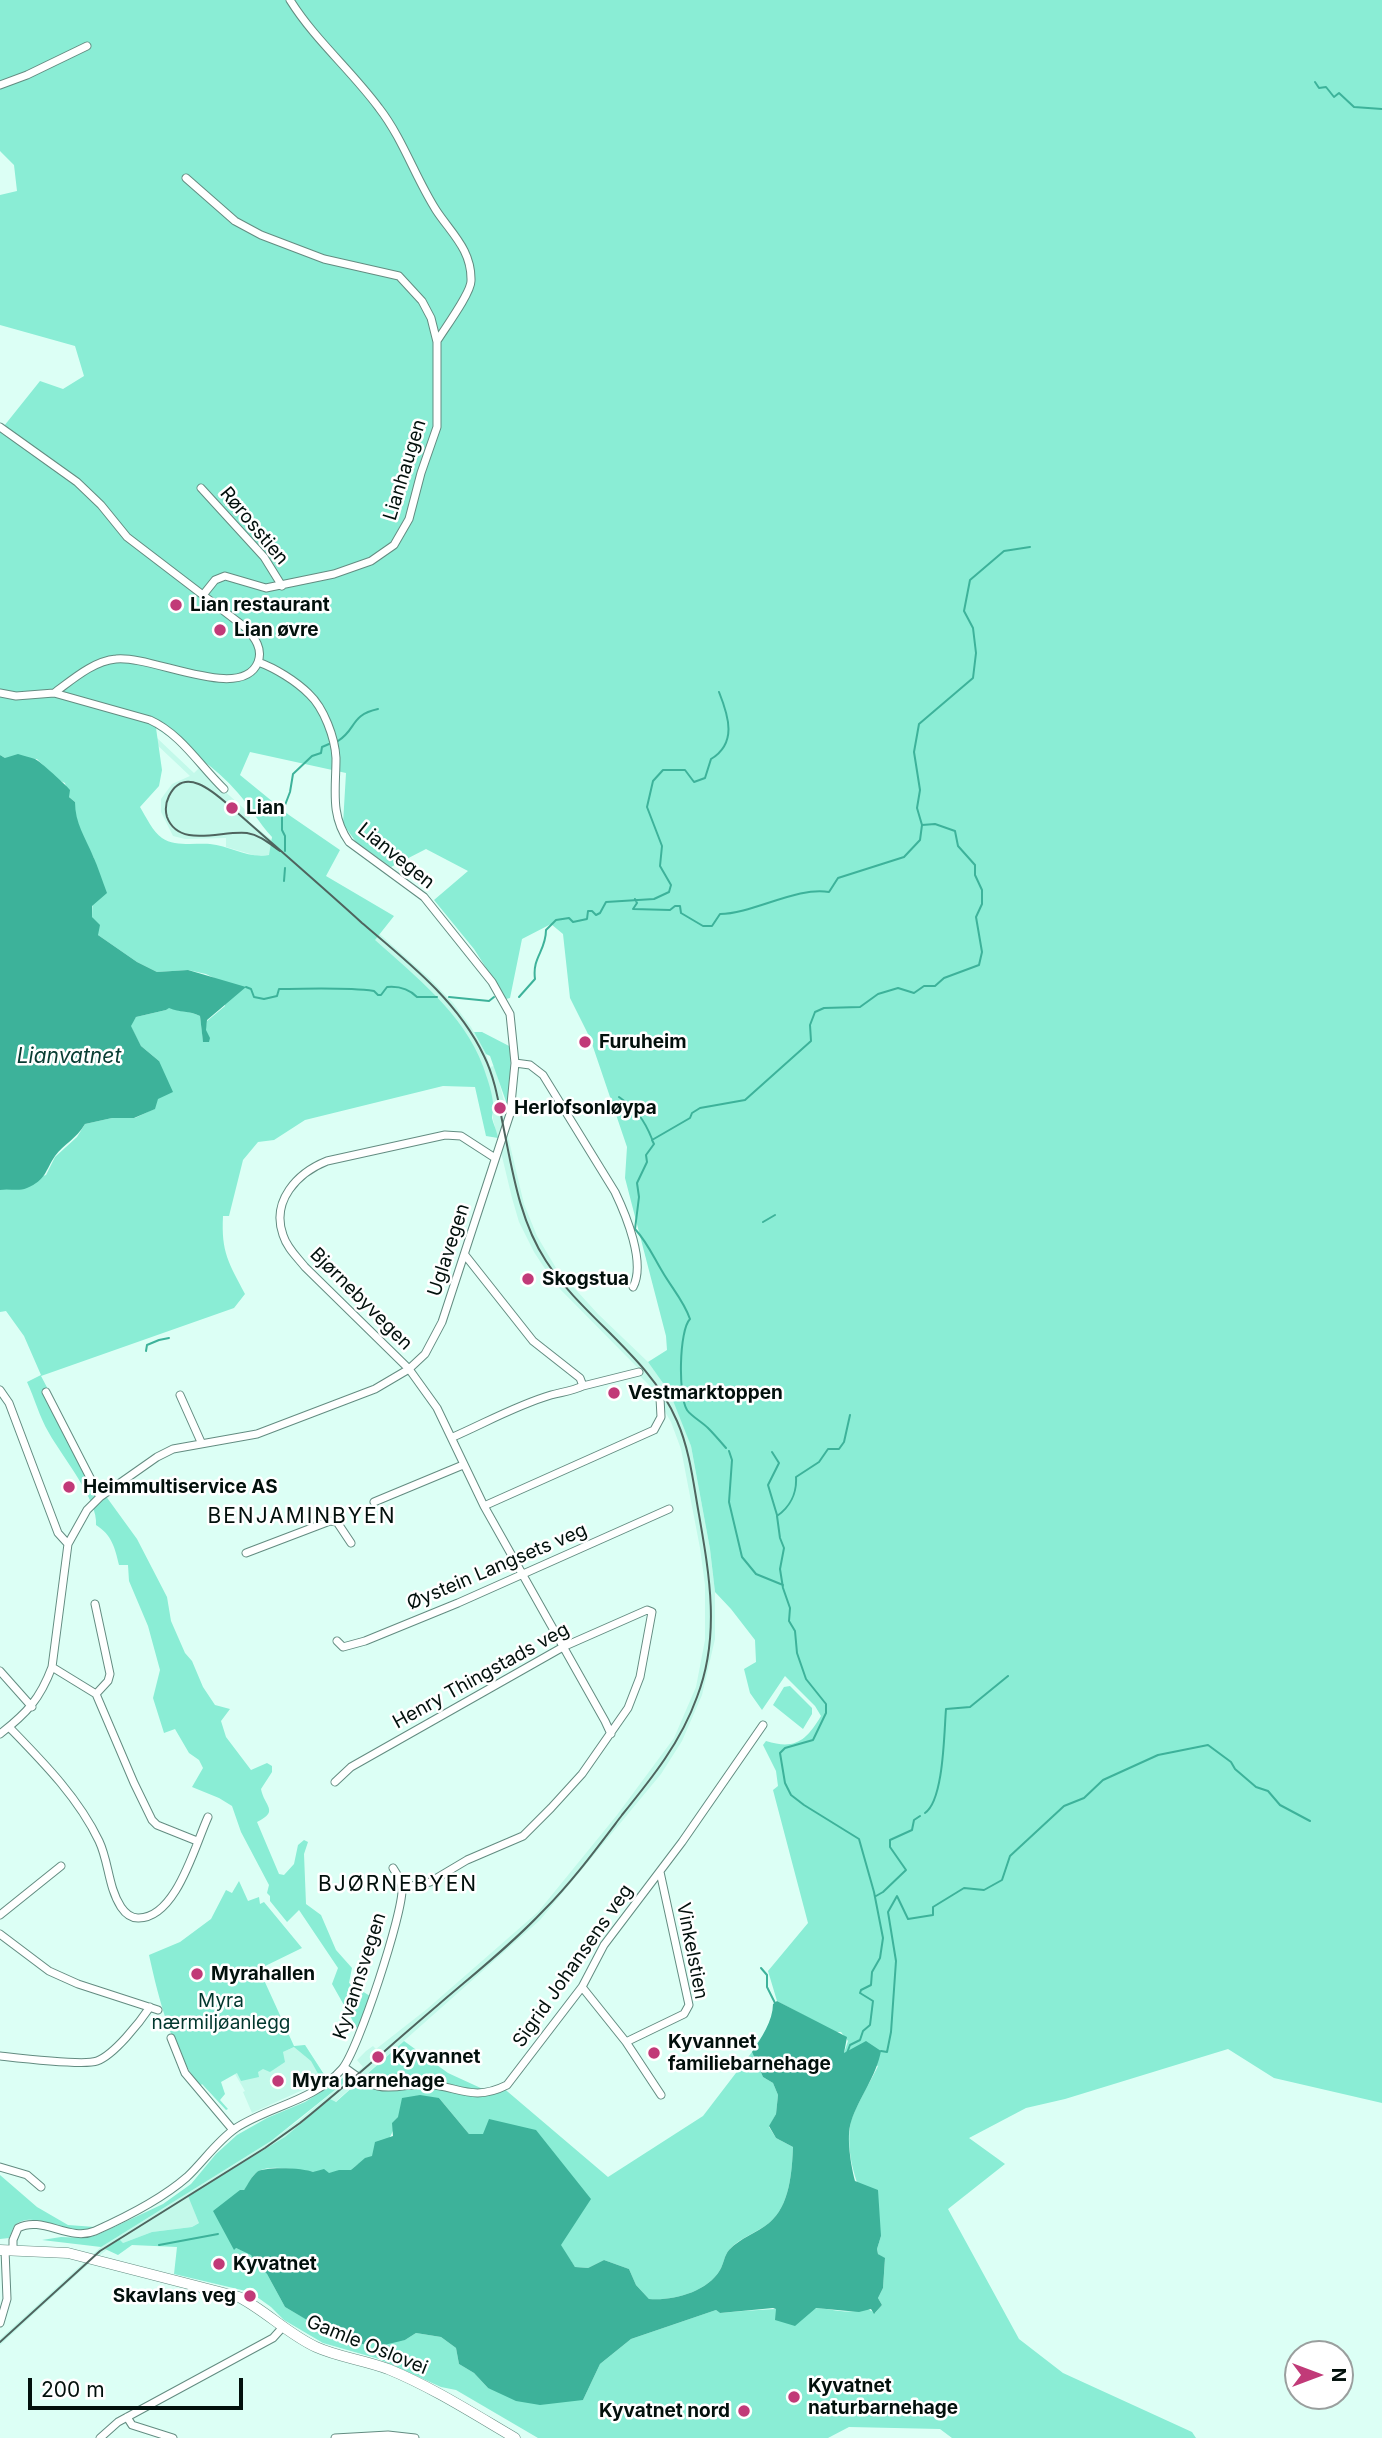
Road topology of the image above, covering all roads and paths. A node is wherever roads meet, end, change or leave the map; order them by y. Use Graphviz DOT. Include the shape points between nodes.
graph roads {
  1 [pos="290,0"];
  2 [pos="87,46"];
  3 [pos="0,85"];
  4 [pos="186,178"];
  5 [pos="437,342"];
  6 [pos="0,427"];
  7 [pos="201,488"];
  8 [pos="282,586"];
  9 [pos="203,595"];
  10 [pos="258,662"];
  11 [pos="0,693"];
  12 [pos="54,693"];
  13 [pos="224,789"];
  14 [pos="515,1063"];
  15 [pos="495,1158"];
  16 [pos="465,1255"];
  17 [pos="633,1287"];
  18 [pos="409,1368"];
  19 [pos="639,1372"];
  20 [pos="583,1386"];
  21 [pos="0,1390"];
  22 [pos="46,1392"];
  23 [pos="180,1395"];
  24 [pos="660,1398"];
  25 [pos="453,1437"];
  26 [pos="201,1442"];
  27 [pos="463,1465"];
  28 [pos="100,1497"];
  29 [pos="374,1502"];
  30 [pos="484,1506"];
  31 [pos="669,1509"];
  32 [pos="351,1543"];
  33 [pos="68,1544"];
  34 [pos="246,1553"];
  35 [pos="522,1574"];
  36 [pos="95,1604"];
  37 [pos="337,1641"];
  38 [pos="563,1647"];
  39 [pos="52,1667"];
  40 [pos="0,1671"];
  41 [pos="96,1694"];
  42 [pos="32,1707"];
  43 [pos="762,1725"];
  44 [pos="9,1727"];
  45 [pos="0,1734"];
  46 [pos="611,1734"];
  47 [pos="335,1782"];
  48 [pos="208,1817"];
  49 [pos="197,1841"];
  50 [pos="61,1866"];
  51 [pos="393,1868"];
  52 [pos="660,1872"];
  53 [pos="402,1888"];
  54 [pos="0,1915"];
  55 [pos="0,1934"];
  56 [pos="582,1987"];
  57 [pos="171,2038"];
  58 [pos="626,2042"];
  59 [pos="0,2056"];
  60 [pos="344,2067"];
  61 [pos="661,2095"];
  62 [pos="233,2130"];
  63 [pos="0,2167"];
  64 [pos="41,2187"];
  65 [pos="6,2250"];
  66 [pos="0,2323"];
  67 [pos="282,2328"];
  68 [pos="127,2417"];
  69 [pos="100,2438"];
  70 [pos="173,2438"];
  71 [pos="335,2438"];
  72 [pos="415,2438"];
  73 [pos="515,2438"];
  1 -- 5 [label="street" via="309,29 386,117 437,211 461,245 470,285"];
  2 -- 3 [label="street"];
  4 -- 5 [label="street, Lianhaugen" via="235,220 261,234 324,259 399,276 422,301"];
  5 -- 8 [label="street, Lianhaugen" via="437,427 400,538 361,565"];
  6 -- 9 [label="street" via="77,482 127,537"];
  7 -- 8 [label="street, Rørosstien" via="264,557"];
  8 -- 9 [label="street, Lianhaugen" via="266,589 225,576 215,580"];
  9 -- 10 [label="street" via="251,633 258,646"];
  10 -- 12 [label="street" via="244,677 225,680 141,660 116,659 92,667"];
  10 -- 14 [label="street, Lianvegen" via="295,683 315,702 336,754 335,813 341,831 349,842 424,897 492,982 510,1014"];
  11 -- 12 [label="street"];
  12 -- 13 [label="street" via="159,724 182,742"];
  14 -- 15 [label="street, Uglavegen" via="510,1114"];
  14 -- 17 [label="street" via="530,1065 543,1074 615,1192 633,1242 637,1276"];
  15 -- 16 [label="street, Uglavegen"];
  15 -- 18 [label="street, Bjørnebyvegen" via="461,1136 445,1135 327,1160 299,1177 285,1196 280,1224 290,1249"];
  16 -- 18 [label="street, Uglavegen" via="435,1338"];
  16 -- 20 [label="street" via="533,1342 580,1378"];
  18 -- 25 [label="street, Bjørnebyvegen"];
  18 -- 26 [label="street, Uglavegen" via="375,1389 257,1434"];
  19 -- 20 [label="street"];
  20 -- 25 [label="street" via="552,1394"];
  21 -- 33 [label="street" via="58,1533"];
  22 -- 28 [label="street"];
  23 -- 26 [label="street"];
  24 -- 30 [label="street" via="661,1417 654,1430"];
  25 -- 27 [label="street, Bjørnebyvegen"];
  26 -- 28 [label="street, Uglavegen" via="157,1457"];
  27 -- 29 [label="street"];
  27 -- 30 [label="street, Bjørnebyvegen"];
  28 -- 33 [label="street, Uglavegen"];
  30 -- 35 [label="street, Bjørnebyvegen"];
  31 -- 35 [label="street, Øystein Langsets veg"];
  32 -- 34 [label="street" via="337,1522 330,1521"];
  33 -- 39 [label="street, Uglavegen"];
  35 -- 37 [label="street, Øystein Langsets veg" via="357,1643 343,1647"];
  35 -- 38 [label="street, Bjørnebyvegen"];
  36 -- 41 [label="street" via="110,1674"];
  38 -- 46 [label="street, Bjørnebyvegen"];
  38 -- 46 [label="street, Henry Thingstads veg" via="650,1610 640,1677"];
  38 -- 47 [label="street, Henry Thingstads veg" via="351,1767"];
  39 -- 41 [label="street"];
  39 -- 42 [label="street, Uglavegen"];
  40 -- 42 [label="street"];
  41 -- 49 [label="street" via="152,1821"];
  42 -- 44 [label="street, Uglavegen"];
  43 -- 52 [label="street, Sigrid Johansens veg"];
  44 -- 45 [label="street, Uglavegen"];
  44 -- 49 [label="street" via="75,1801 100,1842 110,1880 128,1915 142,1918 169,1903"];
  46 -- 53 [label="street" via="582,1774 523,1836 430,1882"];
  48 -- 49 [label="street"];
  50 -- 54 [label="street"];
  51 -- 53 [label="street"];
  52 -- 56 [label="street, Sigrid Johansens veg" via="604,1945"];
  52 -- 58 [label="street, Vinkelstien" via="689,2005 684,2014"];
  53 -- 60 [label="street, Kyvannsvegen" via="380,1975"];
  55 -- 59 [label="street" via="49,1971 154,2009 97,2062"];
  56 -- 58 [label="street"];
  56 -- 60 [label="street, Sigrid Johansens veg" via="507,2085 491,2093 426,2084 378,2086"];
  57 -- 62 [label="street" via="185,2073"];
  58 -- 61 [label="street"];
  60 -- 62 [label="street, Kyvannsvegen" via="313,2092"];
  62 -- 65 [label="street, Kyvannsvegen" via="174,2188 114,2221 79,2234 26,2223"];
  63 -- 64 [label="street" via="20,2172"];
  65 -- 66 [label="street" via="7,2299"];
  65 -- 67 [label="street, Gamle Oslovei" via="68,2253 210,2289 249,2302"];
  67 -- 68 [label="street" via="274,2338"];
  67 -- 73 [label="street, Gamle Oslovei" via="317,2348 407,2378"];
  68 -- 69 [label="street"];
  68 -- 70 [label="street" via="132,2425"];
  71 -- 72 [label="street"];
}
